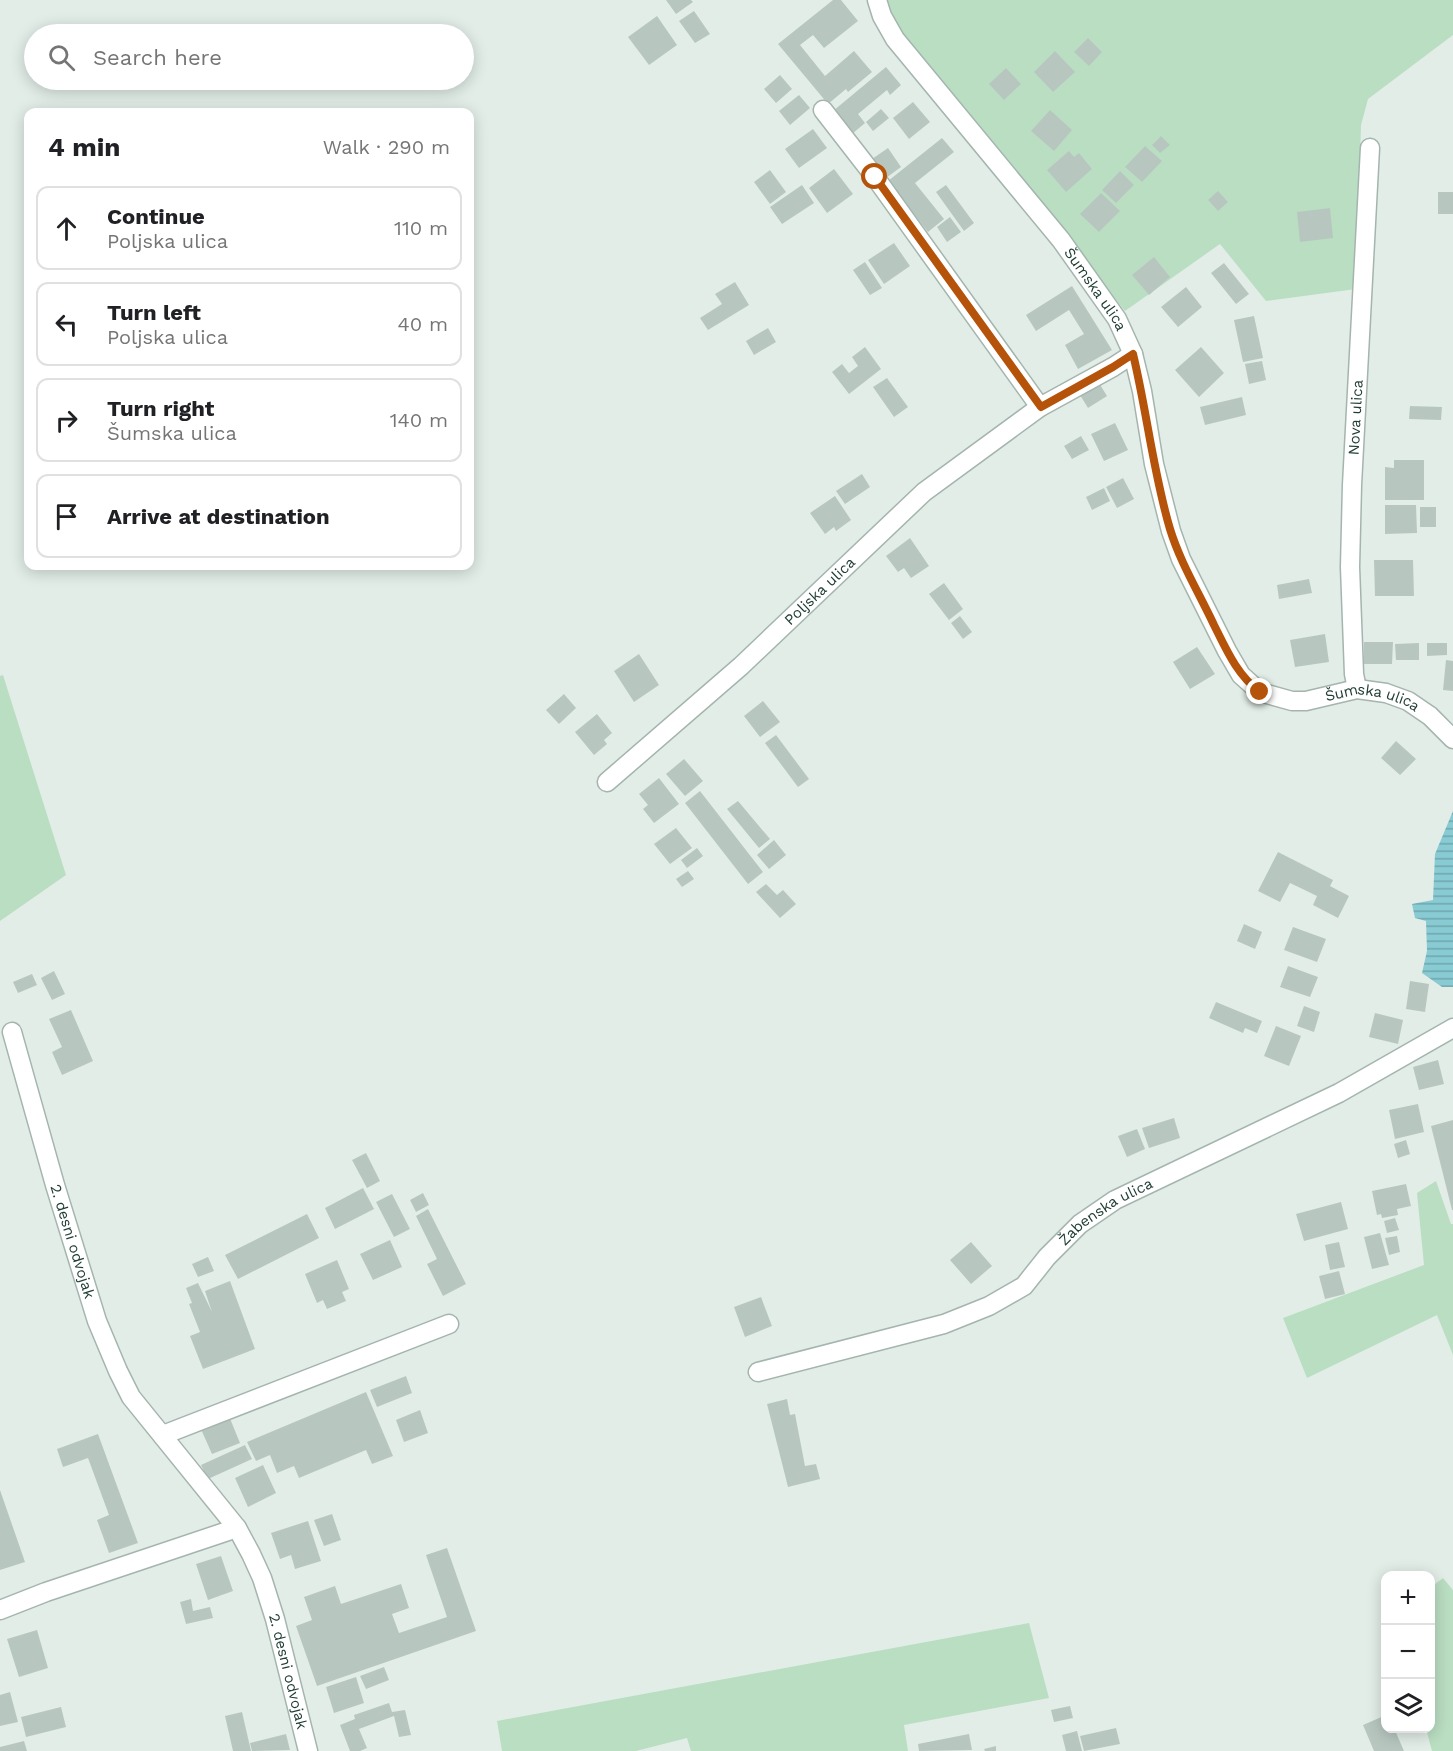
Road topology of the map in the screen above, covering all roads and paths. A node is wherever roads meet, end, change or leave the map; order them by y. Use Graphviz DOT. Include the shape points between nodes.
graph roads {
  1 [pos="877,0"];
  2 [pos="823,110"];
  3 [pos="1370,148"];
  4 [pos="1133,354"];
  5 [pos="1041,407"];
  6 [pos="1357,689"];
  7 [pos="1453,739"];
  8 [pos="607,782"];
  9 [pos="1453,1028"];
  10 [pos="12,1032"];
  11 [pos="449,1324"];
  12 [pos="758,1372"];
  13 [pos="163,1435"];
  14 [pos="237,1528"];
  15 [pos="0,1610"];
  16 [pos="308,1751"];
  1 -- 4 [label="street, Šumska ulica" via="895,39 1077,263 1117,320"];
  2 -- 5 [label="street"];
  3 -- 6 [label="street, Nova ulica" via="1350,567"];
  4 -- 5 [label="street, Poljska ulica"];
  4 -- 6 [label="street, Šumska ulica" via="1171,531 1181,559 1241,675 1260,692 1292,701"];
  5 -- 8 [label="street, Poljska ulica" via="924,492 741,666"];
  6 -- 7 [label="street, Šumska ulica" via="1408,701"];
  9 -- 12 [label="street, Žabenska ulica" via="1339,1093 1115,1200 1080,1224 1024,1286 989,1306 944,1324"];
  10 -- 13 [label="street, 2. desni odvojak" via="97,1321 131,1397"];
  11 -- 13 [label="street"];
  13 -- 14 [label="street, 2. desni odvojak"];
  14 -- 15 [label="street"];
  14 -- 16 [label="street, 2. desni odvojak" via="262,1578 272,1609"];
}
